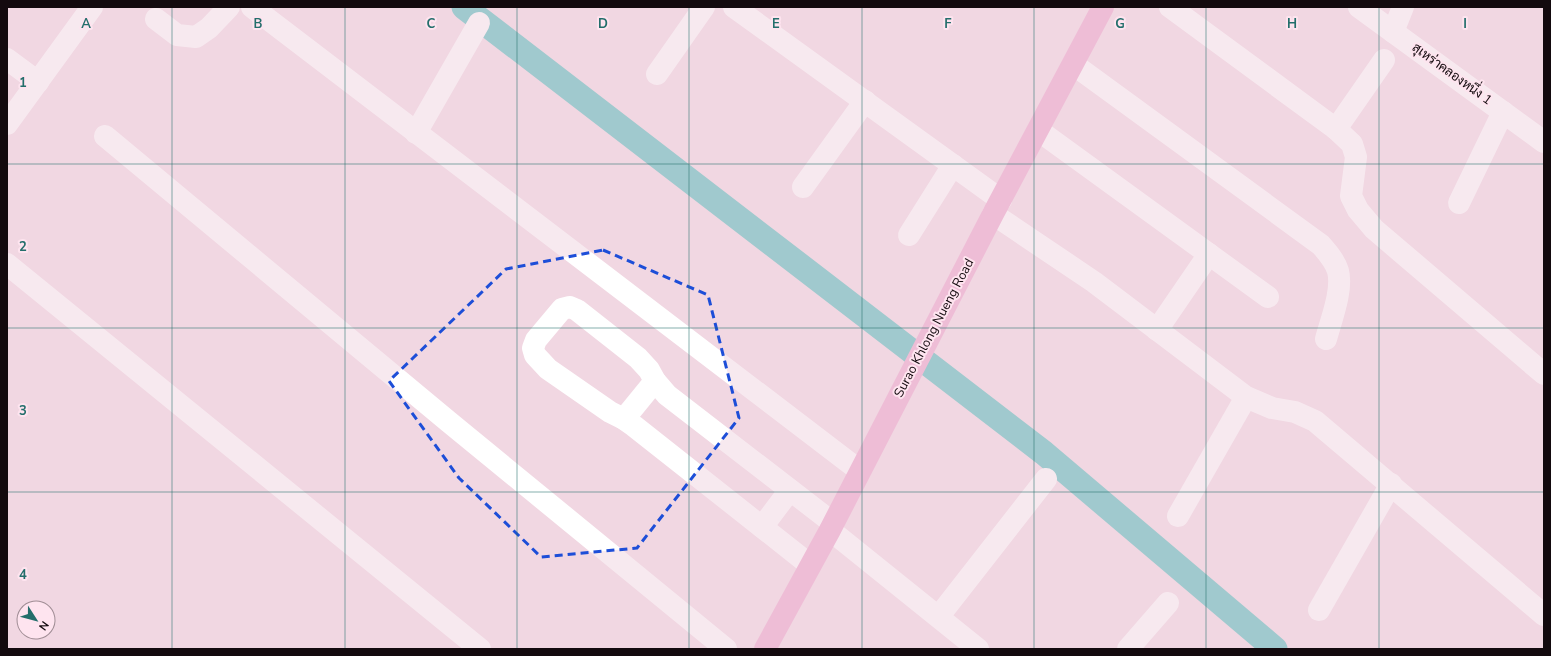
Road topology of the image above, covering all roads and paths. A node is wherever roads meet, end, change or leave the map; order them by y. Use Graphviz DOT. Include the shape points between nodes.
graph roads {
  1 [pos="92,7"];
  2 [pos="229,7"];
  3 [pos="252,7"];
  4 [pos="704,7"];
  5 [pos="734,7"];
  6 [pos="1103,7"];
  7 [pos="1170,7"];
  8 [pos="1360,7"];
  9 [pos="1403,7"];
  10 [pos="156,19"];
  11 [pos="479,23"];
  12 [pos="1393,32"];
  13 [pos="7,60"];
  14 [pos="1384,60"];
  15 [pos="1073,64"];
  16 [pos="657,74"];
  17 [pos="38,82"];
  18 [pos="865,101"];
  19 [pos="1503,112"];
  20 [pos="7,124"];
  21 [pos="1336,129"];
  22 [pos="1038,130"];
  23 [pos="416,133"];
  24 [pos="104,136"];
  25 [pos="1544,142"];
  26 [pos="954,165"];
  27 [pos="803,187"];
  28 [pos="1459,202"];
  29 [pos="997,207"];
  30 [pos="909,235"];
  31 [pos="1209,254"];
  32 [pos="7,264"];
  33 [pos="1268,297"];
  34 [pos="1157,330"];
  35 [pos="1326,339"];
  36 [pos="1544,374"];
  37 [pos="655,381"];
  38 [pos="1246,397"];
  39 [pos="624,419"];
  40 [pos="860,471"];
  41 [pos="1046,478"];
  42 [pos="1391,484"];
  43 [pos="790,490"];
  44 [pos="1178,516"];
  45 [pos="832,526"];
  46 [pos="762,527"];
  47 [pos="810,566"];
  48 [pos="1168,603"];
  49 [pos="1319,610"];
  50 [pos="1544,615"];
  51 [pos="939,616"];
  52 [pos="480,649"];
  53 [pos="726,649"];
  54 [pos="765,649"];
  55 [pos="978,649"];
  56 [pos="1128,649"];
  1 -- 17 [label="street"];
  2 -- 10 [label="street" via="209,28 196,37 177,35"];
  3 -- 23 [label="street"];
  4 -- 16 [label="street"];
  5 -- 18 [label="street"];
  6 -- 15 [label="main road, Surao Khlong Nueng Road"];
  7 -- 21 [label="street"];
  8 -- 12 [label="street, สุเหร่าคลองหนึ่ง 1"];
  9 -- 12 [label="street"];
  11 -- 23 [label="street"];
  12 -- 19 [label="street, สุเหร่าคลองหนึ่ง 1"];
  13 -- 17 [label="street"];
  14 -- 21 [label="street"];
  15 -- 22 [label="main road, Surao Khlong Nueng Road"];
  15 -- 35 [label="street" via="1321,245 1338,271 1340,286"];
  17 -- 20 [label="street"];
  18 -- 26 [label="street"];
  18 -- 27 [label="street"];
  19 -- 25 [label="street, สุเหร่าคลองหนึ่ง 1"];
  19 -- 28 [label="street"];
  21 -- 36 [label="street" via="1352,144 1356,157 1351,196 1370,225"];
  22 -- 29 [label="main road, Surao Khlong Nueng Road"];
  22 -- 31 [label="street"];
  23 -- 40 [label="street"];
  24 -- 53 [label="street"];
  26 -- 29 [label="street"];
  26 -- 30 [label="street"];
  29 -- 34 [label="street"];
  29 -- 40 [label="main road, Surao Khlong Nueng Road"];
  31 -- 33 [label="street"];
  31 -- 34 [label="street"];
  32 -- 52 [label="street"];
  34 -- 38 [label="street"];
  37 -- 39 [label="street"];
  37 -- 39 [label="street" via="638,358 570,307 562,309 536,340 533,348 535,355 548,369"];
  37 -- 43 [label="street" via="667,395"];
  38 -- 42 [label="street" via="1315,421"];
  38 -- 44 [label="street"];
  39 -- 46 [label="street"];
  40 -- 45 [label="main road, Surao Khlong Nueng Road"];
  41 -- 51 [label="street"];
  42 -- 49 [label="street"];
  42 -- 50 [label="street"];
  43 -- 45 [label="street"];
  43 -- 46 [label="street"];
  45 -- 47 [label="main road, Surao Khlong Nueng Road"];
  45 -- 51 [label="street"];
  46 -- 47 [label="street"];
  47 -- 54 [label="main road, Surao Khlong Nueng Road"];
  48 -- 56 [label="street"];
  51 -- 55 [label="street"];
}
